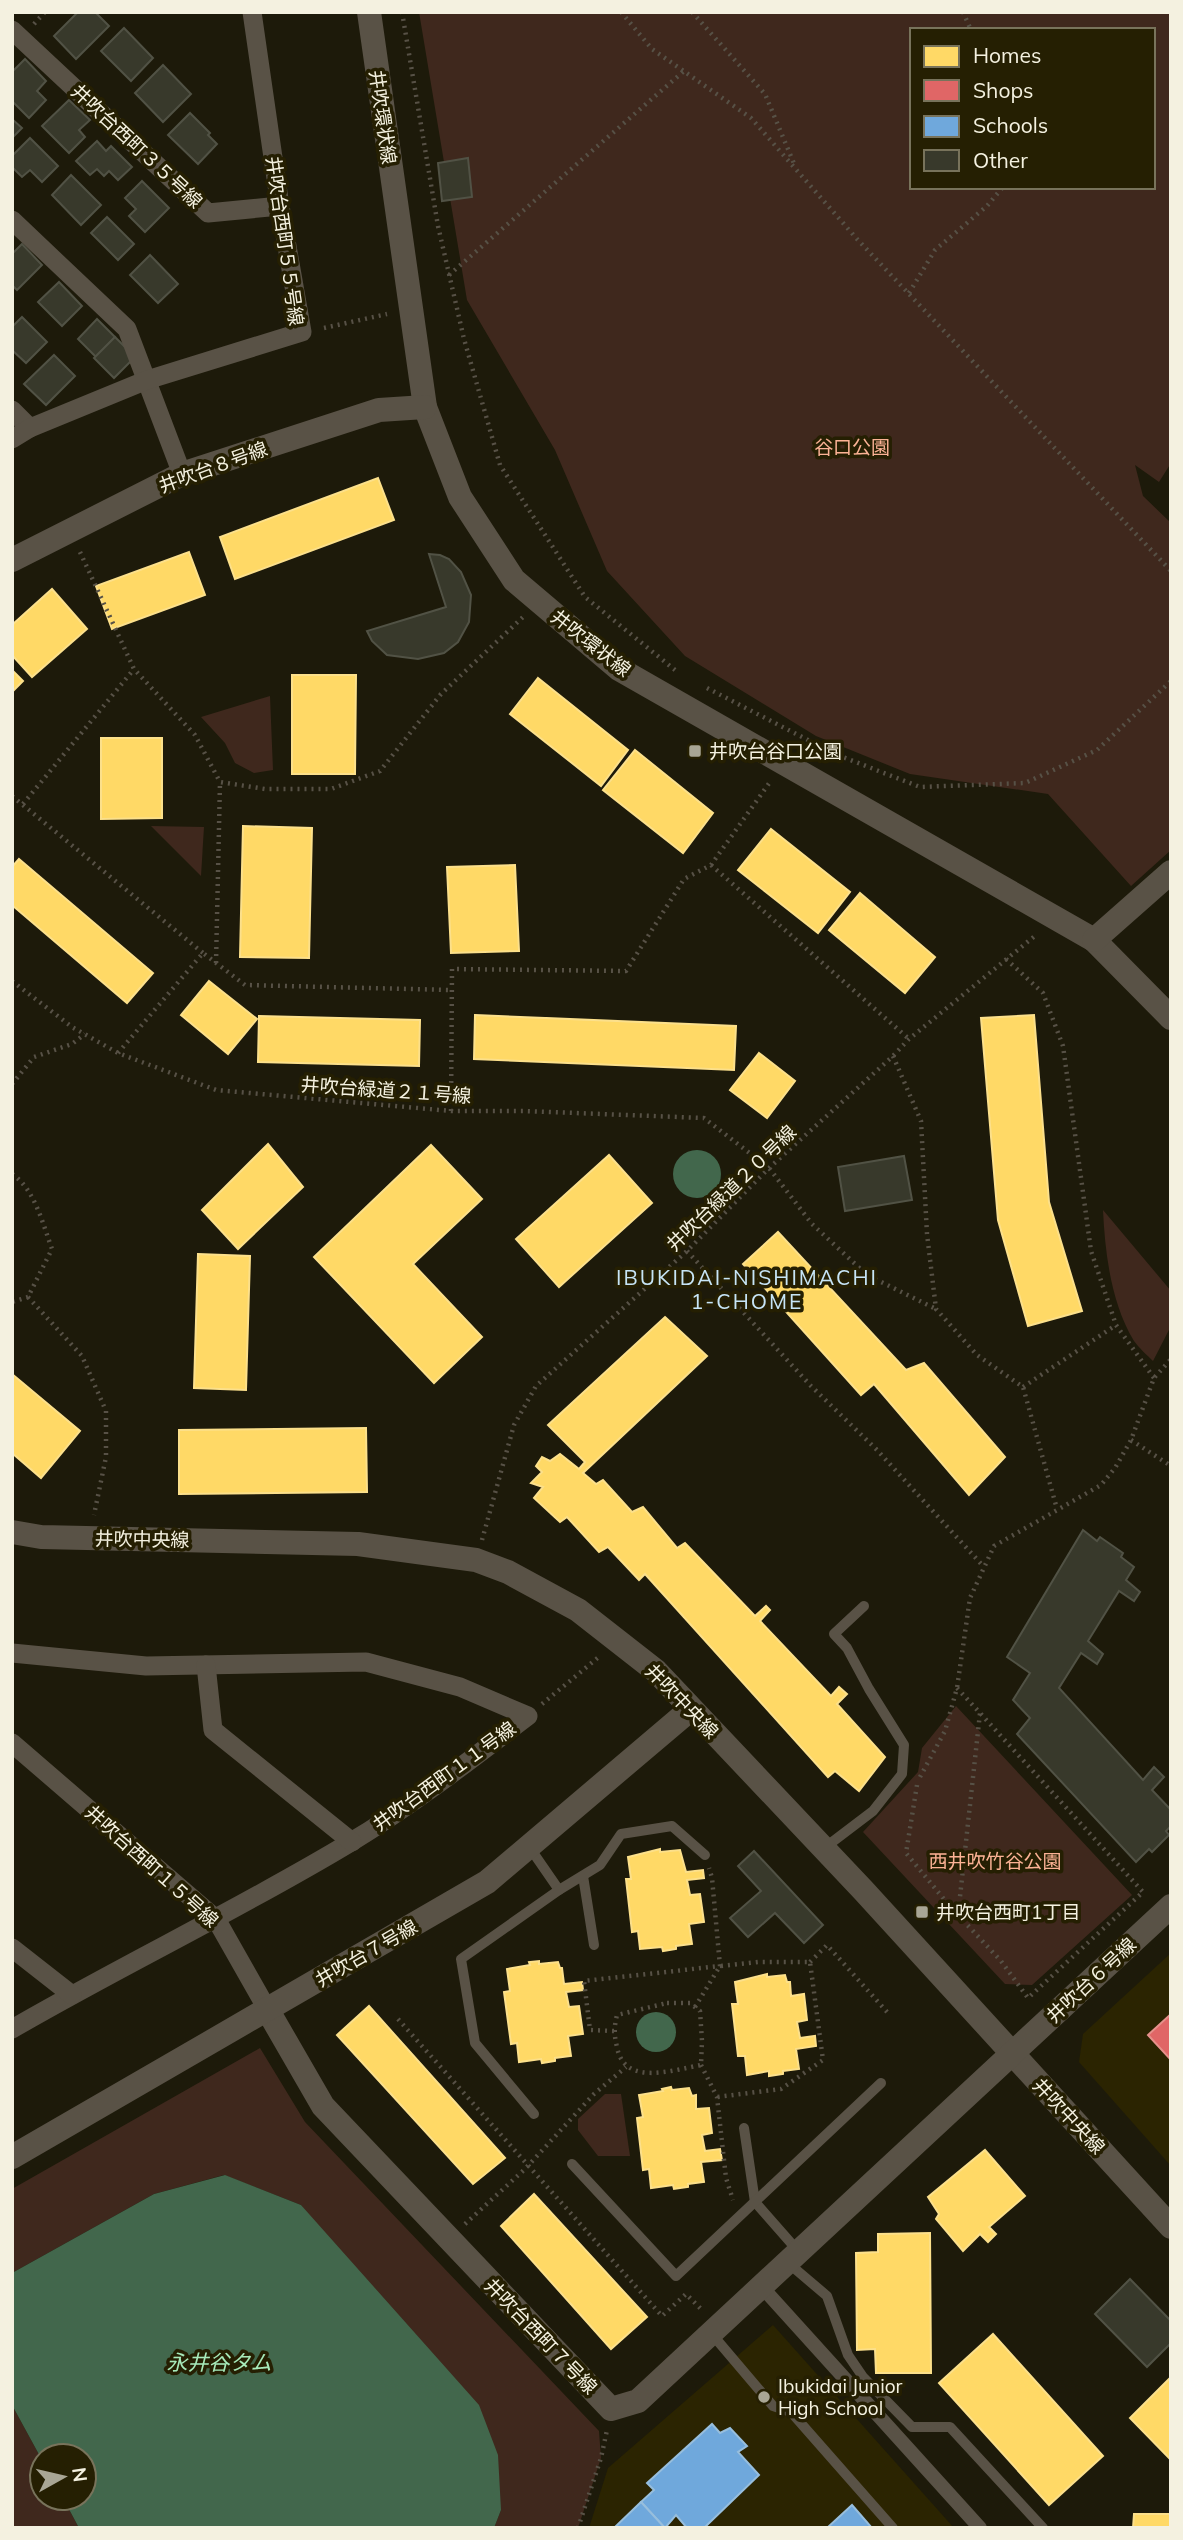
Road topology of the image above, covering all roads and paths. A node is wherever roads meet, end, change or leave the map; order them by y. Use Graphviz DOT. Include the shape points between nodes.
graph roads {
  1 [pos="252,12"];
  2 [pos="369,12"];
  3 [pos="401,12"];
  4 [pos="621,12"];
  5 [pos="692,12"];
  6 [pos="962,12"];
  7 [pos="970,28"];
  8 [pos="12,30"];
  9 [pos="684,71"];
  10 [pos="796,170"];
  11 [pos="1001,189"];
  12 [pos="280,206"];
  13 [pos="12,220"];
  14 [pos="449,275"];
  15 [pos="909,293"];
  16 [pos="409,309"];
  17 [pos="302,332"];
  18 [pos="147,380"];
  19 [pos="425,407"];
  20 [pos="12,410"];
  21 [pos="30,428"];
  22 [pos="12,439"];
  23 [pos="183,474"];
  24 [pos="70,530"];
  25 [pos="12,560"];
  26 [pos="1171,572"];
  27 [pos="539,602"];
  28 [pos="134,668"];
  29 [pos="678,673"];
  30 [pos="1171,681"];
  31 [pos="702,685"];
  32 [pos="783,764"];
  33 [pos="220,782"];
  34 [pos="12,796"];
  35 [pos="23,804"];
  36 [pos="711,865"];
  37 [pos="1171,872"];
  38 [pos="1046,912"];
  39 [pos="1094,940"];
  40 [pos="203,953"];
  41 [pos="1006,959"];
  42 [pos="216,963"];
  43 [pos="12,981"];
  44 [pos="451,990"];
  45 [pos="1171,1018"];
  46 [pos="85,1034"];
  47 [pos="909,1039"];
  48 [pos="118,1054"];
  49 [pos="893,1056"];
  50 [pos="12,1084"];
  51 [pos="451,1111"];
  52 [pos="769,1168"];
  53 [pos="12,1174"];
  54 [pos="687,1251"];
  55 [pos="28,1297"];
  56 [pos="12,1302"];
  57 [pos="936,1309"];
  58 [pos="1116,1325"];
  59 [pos="1171,1359"];
  60 [pos="1154,1378"];
  61 [pos="1023,1387"];
  62 [pos="1131,1440"];
  63 [pos="1171,1466"];
  64 [pos="1057,1509"];
  65 [pos="93,1519"];
  66 [pos="12,1532"];
  67 [pos="476,1560"];
  68 [pos="984,1567"];
  69 [pos="864,1606"];
  70 [pos="618,1641"];
  71 [pos="12,1653"];
  72 [pos="206,1665"];
  73 [pos="957,1688"];
  74 [pos="691,1709"];
  75 [pos="981,1713"];
  76 [pos="528,1716"];
  77 [pos="12,1743"];
  78 [pos="352,1842"];
  79 [pos="530,1847"];
  80 [pos="823,1849"];
  81 [pos="705,1855"];
  82 [pos="583,1876"];
  83 [pos="559,1890"];
  84 [pos="1171,1906"];
  85 [pos="958,1915"];
  86 [pos="216,1919"];
  87 [pos="594,1945"];
  88 [pos="12,1948"];
  89 [pos="810,1962"];
  90 [pos="720,1966"];
  91 [pos="72,1994"];
  92 [pos="695,2007"];
  93 [pos="267,2010"];
  94 [pos="888,2012"];
  95 [pos="398,2019"];
  96 [pos="12,2029"];
  97 [pos="614,2031"];
  98 [pos="1011,2053"];
  99 [pos="701,2065"];
  100 [pos="626,2067"];
  101 [pos="881,2083"];
  102 [pos="717,2096"];
  103 [pos="534,2114"];
  104 [pos="744,2128"];
  105 [pos="12,2157"];
  106 [pos="572,2164"];
  107 [pos="528,2165"];
  108 [pos="755,2202"];
  109 [pos="738,2217"];
  110 [pos="1171,2227"];
  111 [pos="449,2238"];
  112 [pos="793,2257"];
  113 [pos="761,2286"];
  114 [pos="714,2330"];
  115 [pos="611,2409"];
  116 [pos="578,2528"];
  117 [pos="893,2528"];
  118 [pos="980,2528"];
  119 [pos="1043,2528"];
  1 -- 12 [label="street, 井吹台西町５５号線"];
  2 -- 16 [label="street, 井吹環状線"];
  3 -- 14 [label="path"];
  4 -- 9 [label="path" via="652,49"];
  5 -- 10 [label="path" via="765,94"];
  6 -- 7 [label="path"];
  8 -- 12 [label="street, 井吹台西町３５号線" via="208,213"];
  9 -- 10 [label="path" via="751,118"];
  9 -- 14 [label="path"];
  10 -- 15 [label="path"];
  11 -- 15 [label="path" via="935,250"];
  12 -- 17 [label="street, 井吹台西町５５号線"];
  13 -- 18 [label="street" via="127,328"];
  14 -- 29 [label="path" via="500,465 585,597"];
  15 -- 26 [label="path"];
  16 -- 17 [label="path"];
  16 -- 19 [label="street, 井吹環状線"];
  17 -- 18 [label="street, 井吹台西町５５号線"];
  18 -- 21 [label="street, 井吹台西町５５号線"];
  18 -- 23 [label="street"];
  19 -- 23 [label="street, 井吹台８号線" via="379,410"];
  19 -- 27 [label="street, 井吹環状線" via="460,497 514,580"];
  20 -- 21 [label="street"];
  21 -- 22 [label="street, 井吹台西町５５号線"];
  23 -- 24 [label="street, 井吹台８号線"];
  24 -- 25 [label="street, 井吹台８号線"];
  24 -- 28 [label="path"];
  27 -- 32 [label="street, 井吹環状線" via="620,669"];
  27 -- 33 [label="path" via="441,694 380,771 331,789 265,789"];
  28 -- 33 [label="path" via="195,735"];
  28 -- 35 [label="path"];
  30 -- 31 [label="path" via="1097,750 1025,783 919,787 835,754"];
  32 -- 36 [label="path"];
  32 -- 38 [label="street, 井吹環状線"];
  33 -- 42 [label="path"];
  34 -- 35 [label="path"];
  35 -- 40 [label="path"];
  36 -- 44 [label="path" via="684,879 626,971 452,970"];
  36 -- 47 [label="path"];
  37 -- 39 [label="street"];
  38 -- 39 [label="street, 井吹環状線"];
  38 -- 41 [label="path, 井吹台緑道２０号線" via="1035,938"];
  39 -- 45 [label="street, 井吹環状線"];
  40 -- 42 [label="path"];
  40 -- 48 [label="path"];
  41 -- 47 [label="path, 井吹台緑道２０号線"];
  41 -- 58 [label="path" via="1043,993 1063,1046 1091,1251"];
  42 -- 44 [label="path" via="245,985"];
  43 -- 46 [label="path, 井吹台緑道２１号線"];
  44 -- 51 [label="path"];
  46 -- 48 [label="path, 井吹台緑道２１号線"];
  46 -- 50 [label="path" via="72,1044 34,1057"];
  47 -- 49 [label="path, 井吹台緑道２０号線"];
  48 -- 51 [label="path, 井吹台緑道２１号線" via="216,1090"];
  49 -- 52 [label="path, 井吹台緑道２０号線"];
  49 -- 57 [label="path" via="921,1121"];
  51 -- 52 [label="path, 井吹台緑道２１号線" via="704,1118"];
  52 -- 54 [label="path, 井吹台緑道２０号線"];
  52 -- 57 [label="path, 井吹台緑道２１号線" via="812,1224 867,1275"];
  53 -- 55 [label="path" via="22,1180 52,1249"];
  54 -- 67 [label="path, 井吹台緑道２０号線" via="536,1385 513,1425"];
  54 -- 68 [label="path"];
  55 -- 56 [label="path"];
  55 -- 65 [label="path" via="82,1356 106,1411 106,1457"];
  57 -- 61 [label="path" via="977,1355"];
  58 -- 60 [label="path"];
  58 -- 61 [label="path"];
  59 -- 60 [label="path"];
  60 -- 62 [label="path"];
  61 -- 64 [label="path"];
  62 -- 63 [label="path"];
  62 -- 64 [label="path" via="1101,1485"];
  64 -- 68 [label="path" via="994,1546"];
  66 -- 67 [label="street, 井吹中央線" via="41,1537 358,1544"];
  67 -- 70 [label="street, 井吹中央線" via="578,1610"];
  68 -- 73 [label="path" via="970,1598"];
  69 -- 80 [label="lane" via="834,1634 847,1648 904,1745 902,1774 873,1811"];
  70 -- 74 [label="street, 井吹中央線" via="656,1671"];
  70 -- 76 [label="path"];
  71 -- 72 [label="street, 井吹台西町１１号線" via="146,1666"];
  72 -- 76 [label="street, 井吹台西町１１号線" via="366,1662 460,1687"];
  72 -- 78 [label="street" via="213,1730"];
  73 -- 75 [label="path"];
  73 -- 85 [label="path" via="945,1731 917,1782 906,1853"];
  74 -- 79 [label="street, 井吹台７号線"];
  74 -- 80 [label="street, 井吹中央線"];
  75 -- 85 [label="path"];
  75 -- 85 [label="path" via="1143,1892 1028,1998"];
  76 -- 78 [label="street, 井吹台西町１１号線"];
  77 -- 86 [label="street, 井吹台西町１５号線"];
  78 -- 86 [label="street, 井吹台西町１１号線"];
  79 -- 83 [label="lane"];
  79 -- 93 [label="street, 井吹台７号線" via="487,1882"];
  80 -- 98 [label="street, 井吹中央線"];
  81 -- 82 [label="lane" via="672,1826 621,1834 600,1865"];
  81 -- 90 [label="path" via="712,1878"];
  82 -- 83 [label="lane"];
  82 -- 87 [label="lane"];
  83 -- 103 [label="lane" via="461,1959 475,2043"];
  84 -- 98 [label="street, 井吹台６号線"];
  86 -- 91 [label="street, 井吹台西町１１号線"];
  86 -- 93 [label="street, 井吹台西町１５号線"];
  88 -- 91 [label="street"];
  89 -- 90 [label="path"];
  89 -- 94 [label="path" via="827,1945"];
  89 -- 102 [label="path" via="823,2060 781,2089"];
  90 -- 92 [label="path"];
  90 -- 97 [label="path" via="584,1981 590,2029"];
  91 -- 96 [label="street, 井吹台西町１１号線"];
  92 -- 97 [label="path" via="667,2003 635,2009 617,2015"];
  92 -- 99 [label="path" via="700,2011"];
  93 -- 105 [label="street, 井吹台７号線"];
  93 -- 111 [label="street, 井吹台西町７号線" via="323,2106"];
  95 -- 107 [label="path"];
  97 -- 100 [label="path" via="619,2059"];
  98 -- 110 [label="street, 井吹中央線"];
  98 -- 112 [label="street, 井吹台西町７号線"];
  99 -- 100 [label="path" via="644,2074"];
  99 -- 102 [label="path"];
  100 -- 107 [label="path" via="594,2094"];
  101 -- 108 [label="lane"];
  102 -- 109 [label="path" via="726,2178"];
  104 -- 108 [label="lane"];
  106 -- 109 [label="lane" via="676,2276"];
  107 -- 111 [label="path"];
  107 -- 114 [label="path" via="662,2316 686,2294"];
  108 -- 109 [label="lane"];
  108 -- 112 [label="lane"];
  111 -- 115 [label="street, 井吹台西町７号線"];
  112 -- 113 [label="street, 井吹台西町７号線"];
  112 -- 119 [label="lane" via="827,2296 848,2355 863,2377 912,2427 950,2427"];
  113 -- 114 [label="street, 井吹台西町７号線"];
  113 -- 118 [label="street"];
  114 -- 115 [label="street, 井吹台西町７号線" via="638,2401"];
  114 -- 117 [label="lane" via="773,2406 790,2412"];
  115 -- 116 [label="path"];
}
